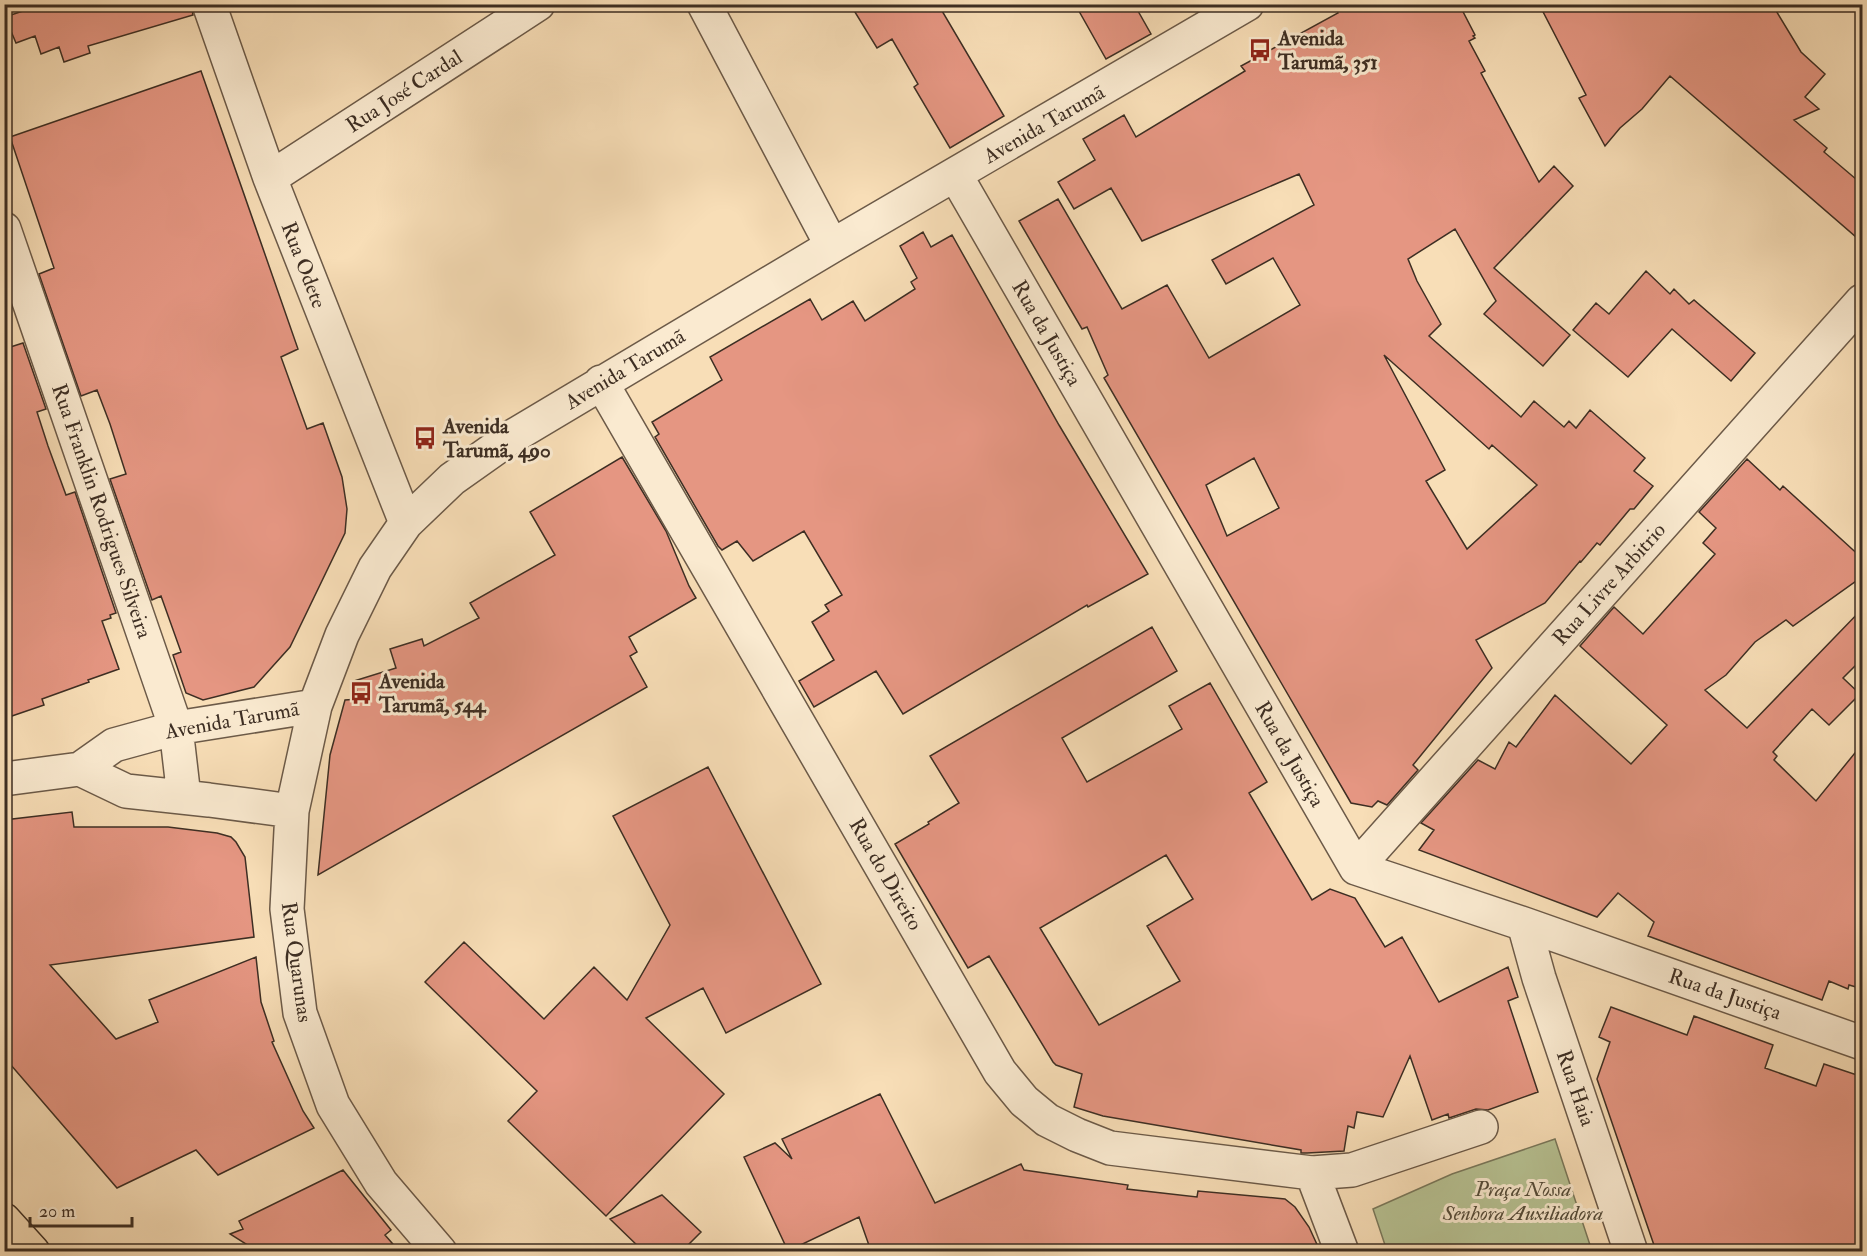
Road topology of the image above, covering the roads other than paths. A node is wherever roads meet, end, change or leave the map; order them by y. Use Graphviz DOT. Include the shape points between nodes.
graph roads {
  1 [pos="209,4"];
  2 [pos="538,4"];
  3 [pos="704,4"];
  4 [pos="1247,4"];
  5 [pos="956,176"];
  6 [pos="270,178"];
  7 [pos="4,229"];
  8 [pos="832,246"];
  9 [pos="1863,301"];
  10 [pos="601,382"];
  11 [pos="406,523"];
  12 [pos="315,706"];
  13 [pos="176,728"];
  14 [pos="80,769"];
  15 [pos="4,779"];
  16 [pos="184,797"];
  17 [pos="292,811"];
  18 [pos="1356,868"];
  19 [pos="1524,924"];
  20 [pos="1861,1039"];
  21 [pos="1481,1127"];
  22 [pos="1312,1173"];
  23 [pos="4,1220"];
  24 [pos="33,1251"];
  25 [pos="440,1251"];
  26 [pos="1342,1251"];
  27 [pos="1630,1251"];
  1 -- 6 [label="street, Rua Odete"];
  2 -- 6 [label="street, Rua José Cardal"];
  3 -- 8 [label="street"];
  4 -- 5 [label="street, Avenida Tarumã"];
  5 -- 8 [label="street, Avenida Tarumã"];
  5 -- 18 [label="street, Rua da Justiça"];
  6 -- 11 [label="street, Rua Odete"];
  7 -- 13 [label="street, Rua Franklin Rodrigues Silveira"];
  8 -- 10 [label="street, Avenida Tarumã"];
  9 -- 18 [label="street, Rua Livre Arbitrio"];
  10 -- 11 [label="street, Avenida Tarumã" via="452,479"];
  10 -- 22 [label="street, Rua do Direito" via="1000,1072 1024,1101 1047,1120 1110,1148"];
  11 -- 12 [label="street, Avenida Tarumã" via="375,568 342,635"];
  12 -- 13 [label="street, Avenida Tarumã"];
  12 -- 17 [label="street, Rua Quarunas"];
  13 -- 14 [label="street, Avenida Tarumã" via="114,745"];
  13 -- 16 [label="street, Rua Franklin Rodrigues Silveira"];
  14 -- 15 [label="street, Avenida Tarumã"];
  14 -- 16 [label="street" via="126,791"];
  16 -- 17 [label="street"];
  17 -- 25 [label="street, Rua Quarunas" via="287,909 300,1013 333,1105 381,1183"];
  18 -- 19 [label="street, Rua da Justiça"];
  19 -- 20 [label="street, Rua da Justiça"];
  19 -- 27 [label="street, Rua Haia"];
  21 -- 22 [label="street" via="1352,1170"];
  22 -- 26 [label="street"];
  23 -- 24 [label="main road"];
}
